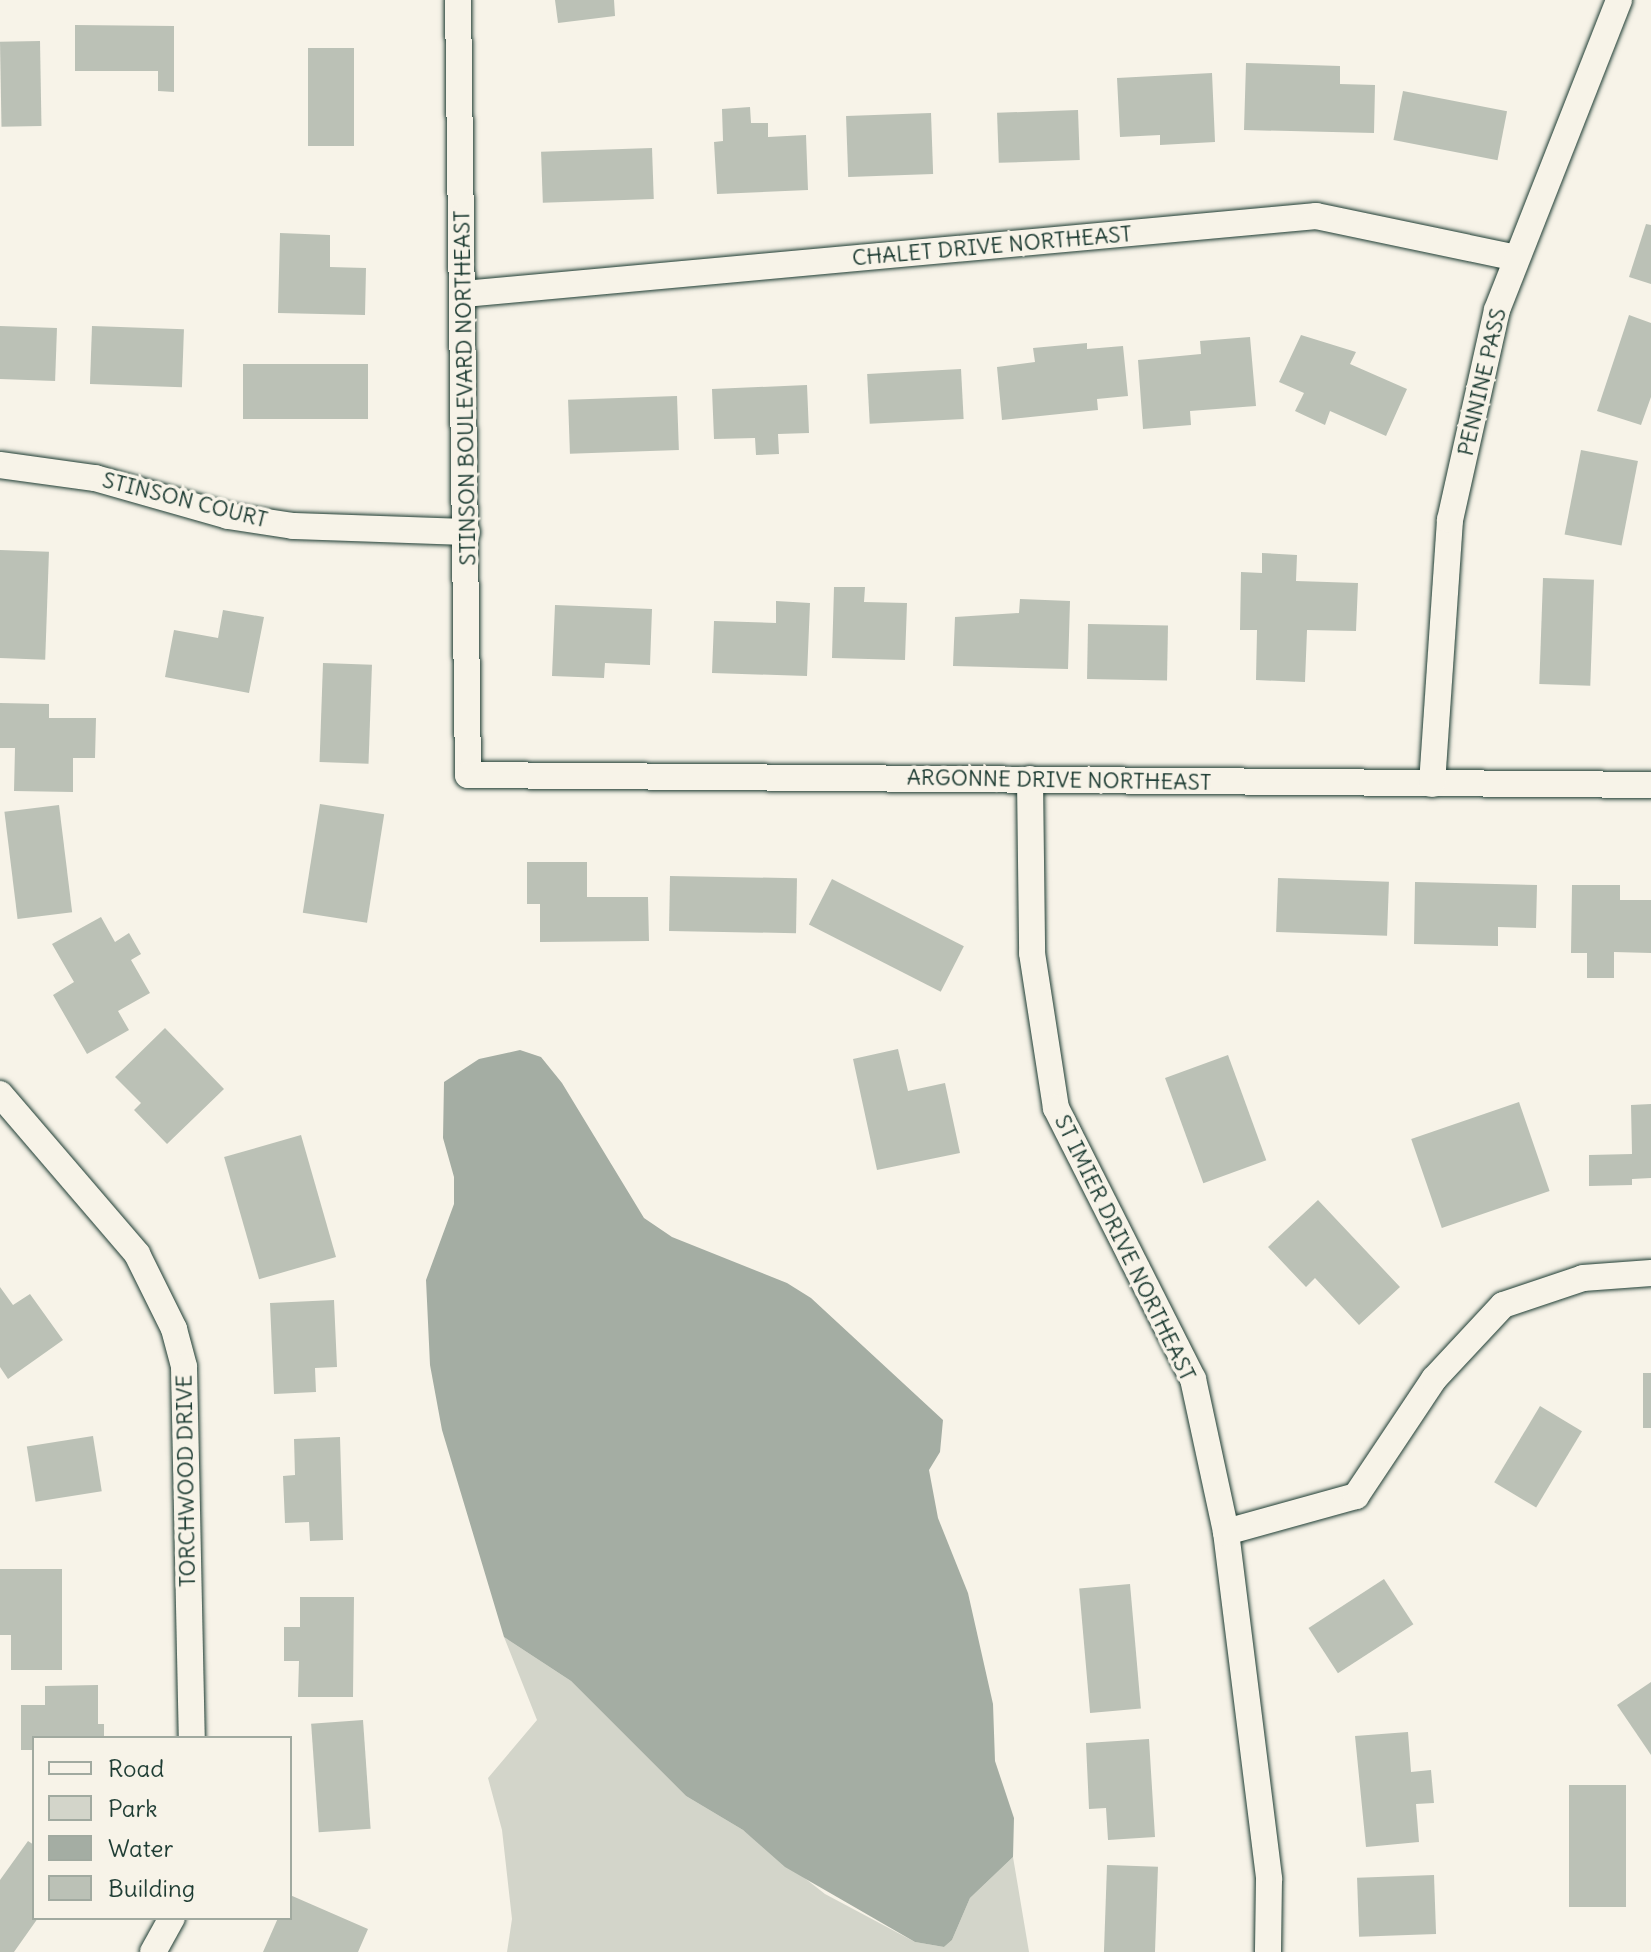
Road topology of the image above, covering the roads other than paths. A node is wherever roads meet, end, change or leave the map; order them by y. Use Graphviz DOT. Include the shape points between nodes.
graph roads {
  1 [pos="458,0"];
  2 [pos="1619,0"];
  3 [pos="1517,258"];
  4 [pos="464,294"];
  5 [pos="0,465"];
  6 [pos="467,532"];
  7 [pos="468,775"];
  8 [pos="1030,779"];
  9 [pos="1432,784"];
  10 [pos="1651,785"];
  11 [pos="0,1094"];
  12 [pos="1651,1273"];
  13 [pos="1226,1532"];
  14 [pos="192,1736"];
  15 [pos="171,1920"];
  16 [pos="153,1952"];
  17 [pos="1268,1952"];
  1 -- 4 [label="street, STINSON BOULEVARD NORTHEAST"];
  2 -- 3 [label="street, PENNINE PASS"];
  3 -- 4 [label="street, CHALET DRIVE NORTHEAST" via="1316,216"];
  3 -- 9 [label="street, PENNINE PASS" via="1497,310 1450,520"];
  4 -- 6 [label="street, STINSON BOULEVARD NORTHEAST"];
  5 -- 6 [label="street, STINSON COURT" via="95,478 228,516 293,526"];
  6 -- 7 [label="street, STINSON BOULEVARD NORTHEAST"];
  7 -- 8 [label="street, ARGONNE DRIVE NORTHEAST"];
  8 -- 9 [label="street, ARGONNE DRIVE NORTHEAST"];
  8 -- 13 [label="street, ST IMIER DRIVE NORTHEAST" via="1032,953 1056,1108 1193,1379"];
  9 -- 10 [label="street, ARGONNE DRIVE NORTHEAST"];
  11 -- 14 [label="street, TORCHWOOD DRIVE" via="137,1254 174,1329 184,1367"];
  12 -- 13 [label="street" via="1583,1278 1503,1305 1434,1379 1356,1496"];
  13 -- 17 [label="street, ST IMIER DRIVE NORTHEAST" via="1269,1879"];
  15 -- 16 [label="street"];
}
